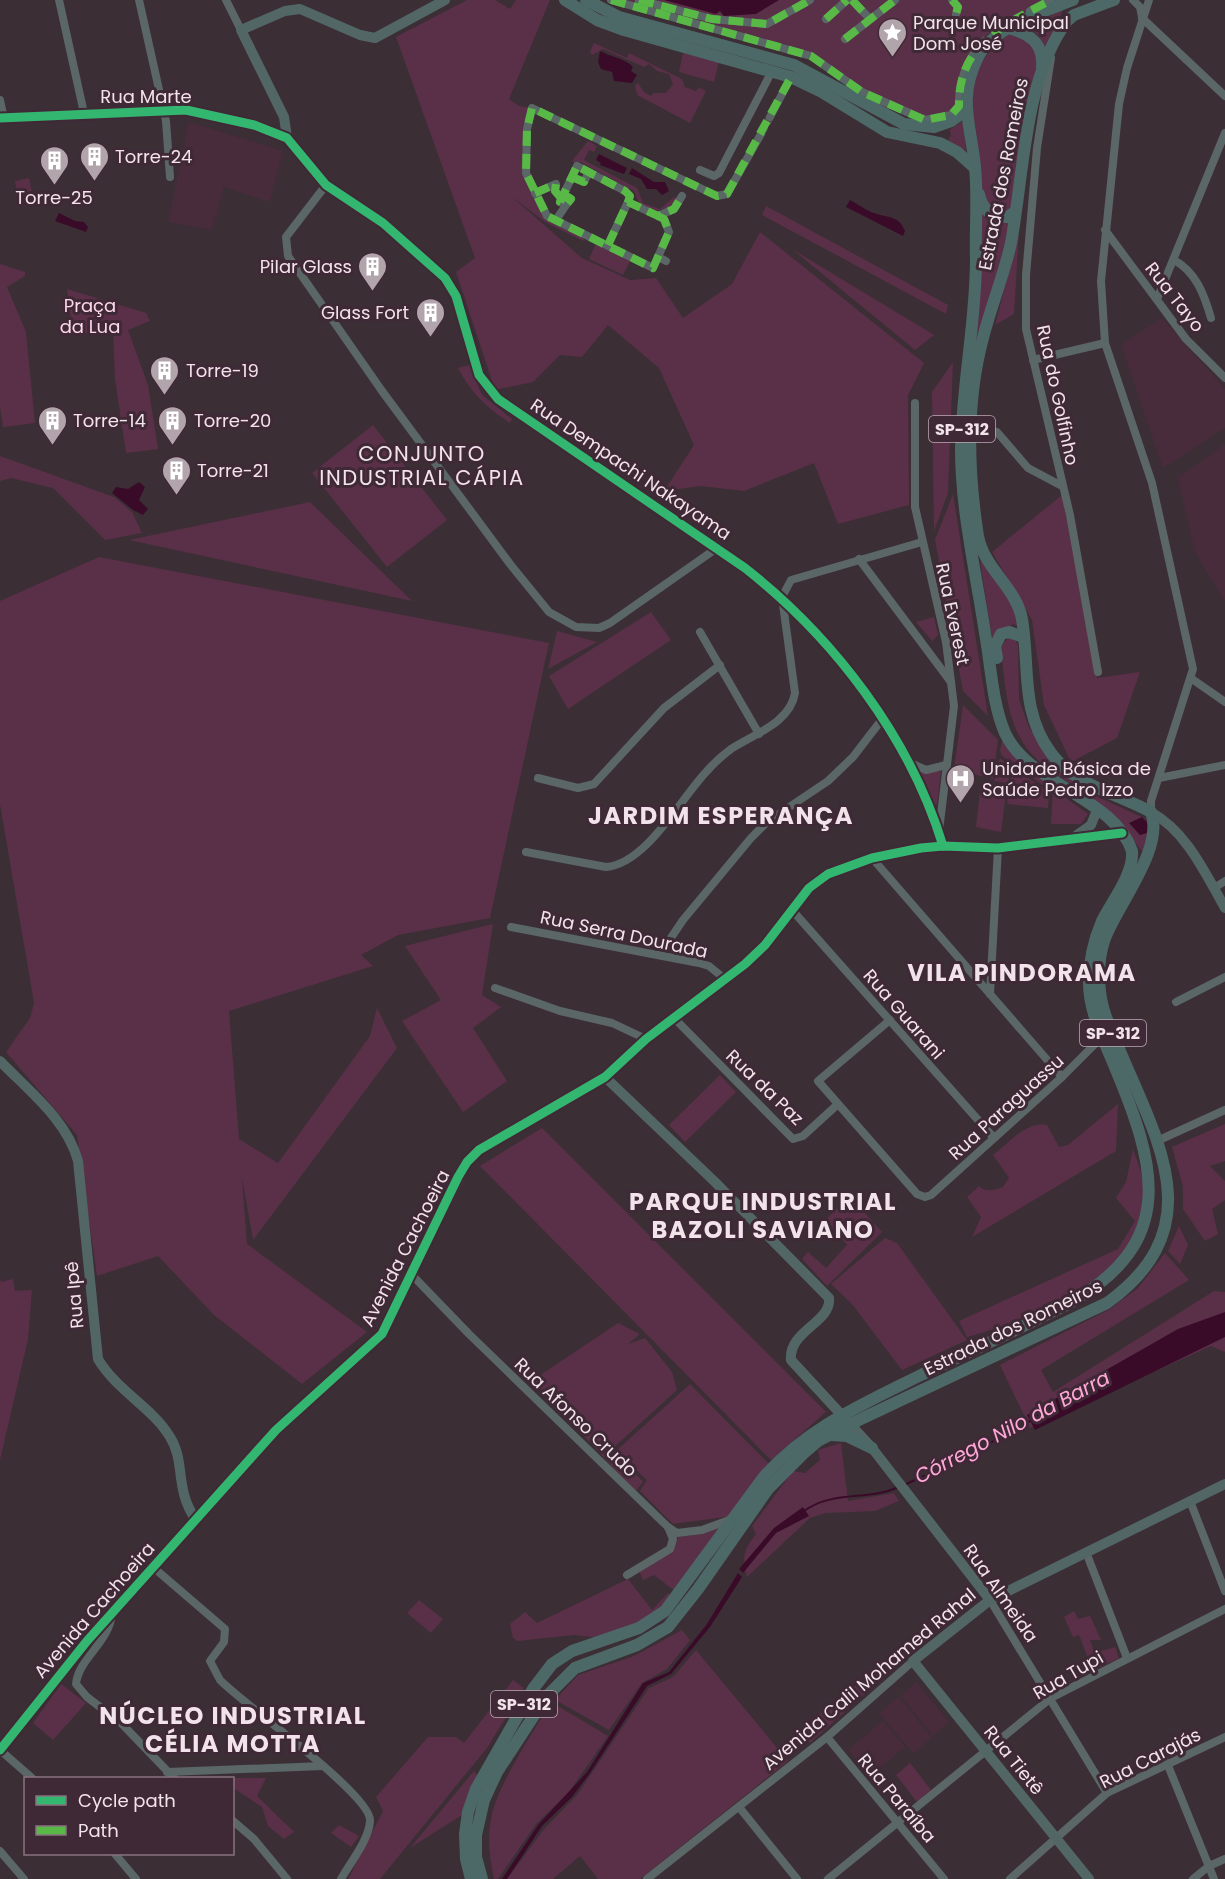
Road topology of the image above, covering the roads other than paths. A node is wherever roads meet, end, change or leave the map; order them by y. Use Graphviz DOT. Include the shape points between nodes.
graph roads {
  1 [pos="59,0"];
  2 [pos="139,0"];
  3 [pos="226,0"];
  4 [pos="445,0"];
  5 [pos="565,0"];
  6 [pos="586,0"];
  7 [pos="611,0"];
  8 [pos="639,0"];
  9 [pos="810,0"];
  10 [pos="849,0"];
  11 [pos="895,0"];
  12 [pos="952,0"];
  13 [pos="1051,0"];
  14 [pos="1072,0"];
  15 [pos="1113,0"];
  16 [pos="1133,0"];
  17 [pos="1149,0"];
  18 [pos="956,14"];
  19 [pos="1142,18"];
  20 [pos="826,19"];
  21 [pos="870,19"];
  22 [pos="1008,28"];
  23 [pos="241,30"];
  24 [pos="845,39"];
  25 [pos="1052,50"];
  26 [pos="772,72"];
  27 [pos="791,77"];
  28 [pos="1041,77"];
  29 [pos="1225,96"];
  30 [pos="0,100"];
  31 [pos="162,110"];
  32 [pos="965,111"];
  33 [pos="84,113"];
  34 [pos="770,117"];
  35 [pos="2,118"];
  36 [pos="945,124"];
  37 [pos="1225,133"];
  38 [pos="761,134"];
  39 [pos="287,138"];
  40 [pos="940,143"];
  41 [pos="975,167"];
  42 [pos="700,170"];
  43 [pos="589,172"];
  44 [pos="170,177"];
  45 [pos="572,177"];
  46 [pos="326,185"];
  47 [pos="535,193"];
  48 [pos="682,196"];
  49 [pos="563,199"];
  50 [pos="628,202"];
  51 [pos="1015,212"];
  52 [pos="658,216"];
  53 [pos="556,220"];
  54 [pos="1105,230"];
  55 [pos="608,245"];
  56 [pos="658,257"];
  57 [pos="1174,260"];
  58 [pos="666,261"];
  59 [pos="1157,300"];
  60 [pos="1210,318"];
  61 [pos="1105,343"];
  62 [pos="1033,360"];
  63 [pos="1225,378"];
  64 [pos="915,403"];
  65 [pos="997,432"];
  66 [pos="1062,486"];
  67 [pos="922,542"];
  68 [pos="717,548"];
  69 [pos="859,560"];
  70 [pos="782,597"];
  71 [pos="700,632"];
  72 [pos="1023,638"];
  73 [pos="720,665"];
  74 [pos="1098,672"];
  75 [pos="1192,679"];
  76 [pos="952,683"];
  77 [pos="1225,702"];
  78 [pos="883,718"];
  79 [pos="759,734"];
  80 [pos="908,762"];
  81 [pos="1030,762"];
  82 [pos="946,765"];
  83 [pos="1225,765"];
  84 [pos="538,778"];
  85 [pos="1159,778"];
  86 [pos="1097,810"];
  87 [pos="1151,812"];
  88 [pos="939,832"];
  89 [pos="1122,833"];
  90 [pos="1072,838"];
  91 [pos="943,846"];
  92 [pos="998,848"];
  93 [pos="526,852"];
  94 [pos="872,858"];
  95 [pos="1225,881"];
  96 [pos="1214,888"];
  97 [pos="1225,908"];
  98 [pos="792,910"];
  99 [pos="511,927"];
  100 [pos="660,954"];
  101 [pos="1225,976"];
  102 [pos="726,980"];
  103 [pos="495,988"];
  104 [pos="990,994"];
  105 [pos="1176,1002"];
  106 [pos="674,1018"];
  107 [pos="890,1020"];
  108 [pos="1101,1033"];
  109 [pos="646,1039"];
  110 [pos="0,1060"];
  111 [pos="605,1077"];
  112 [pos="1062,1077"];
  113 [pos="838,1104"];
  114 [pos="1225,1110"];
  115 [pos="994,1138"];
  116 [pos="1157,1141"];
  117 [pos="412,1275"];
  118 [pos="875,1397"];
  119 [pos="841,1415"];
  120 [pos="863,1418"];
  121 [pos="850,1424"];
  122 [pos="830,1435"];
  123 [pos="862,1437"];
  124 [pos="872,1448"];
  125 [pos="1225,1484"];
  126 [pos="1190,1501"];
  127 [pos="734,1519"];
  128 [pos="196,1520"];
  129 [pos="668,1527"];
  130 [pos="1086,1552"];
  131 [pos="154,1568"];
  132 [pos="627,1575"];
  133 [pos="1225,1591"];
  134 [pos="990,1600"];
  135 [pos="1225,1609"];
  136 [pos="112,1613"];
  137 [pos="572,1651"];
  138 [pos="1127,1658"];
  139 [pos="913,1662"];
  140 [pos="574,1668"];
  141 [pos="1051,1698"];
  142 [pos="826,1737"];
  143 [pos="1225,1737"];
  144 [pos="0,1750"];
  145 [pos="986,1752"];
  146 [pos="1167,1763"];
  147 [pos="323,1766"];
  148 [pos="167,1772"];
  149 [pos="30,1777"];
  150 [pos="172,1777"];
  151 [pos="1107,1794"];
  152 [pos="739,1807"];
  153 [pos="234,1822"];
  154 [pos="897,1822"];
  155 [pos="1057,1839"];
  156 [pos="0,1851"];
  157 [pos="117,1855"];
  158 [pos="1225,1859"];
  159 [pos="1209,1866"];
  160 [pos="467,1878"];
  161 [pos="24,1879"];
  162 [pos="136,1879"];
  163 [pos="287,1879"];
  164 [pos="341,1879"];
  165 [pos="482,1879"];
  166 [pos="649,1879"];
  167 [pos="797,1879"];
  168 [pos="828,1879"];
  169 [pos="944,1879"];
  170 [pos="1010,1879"];
  171 [pos="1089,1879"];
  172 [pos="1193,1879"];
  173 [pos="1214,1879"];
  1 -- 33 [label="street"];
  2 -- 31 [label="street"];
  3 -- 23 [label="street"];
  4 -- 23 [label="street" via="375,38 300,9 285,11"];
  5 -- 26 [label="main road" via="597,20 624,30"];
  6 -- 36 [label="main road" via="619,18 794,65 904,124 923,128"];
  7 -- 13 [label="street" via="811,56 862,92 925,120 951,115 959,106 959,92 973,52 994,31"];
  8 -- 9 [label="street" via="712,18 767,24"];
  10 -- 20 [label="street"];
  10 -- 21 [label="street"];
  11 -- 21 [label="street"];
  12 -- 18 [label="street" via="958,7"];
  14 -- 22 [label="main road, Estrada dos Romeiros / SP-312"];
  15 -- 25 [label="main road, Estrada dos Romeiros / SP-312" via="1074,15"];
  16 -- 19 [label="street" via="1140,7"];
  17 -- 19 [label="street"];
  19 -- 29 [label="street"];
  19 -- 54 [label="street" via="1119,104"];
  21 -- 24 [label="street"];
  22 -- 28 [label="main road" via="1028,35 1041,49"];
  22 -- 32 [label="main road, Estrada dos Romeiros / SP-312" via="978,56"];
  23 -- 39 [label="street" via="284,117"];
  25 -- 28 [label="main road, Estrada dos Romeiros / SP-312"];
  25 -- 62 [label="street, Rua do Golfinho" via="1037,148 1026,275 1026,329"];
  26 -- 27 [label="main road"];
  26 -- 42 [label="street" via="719,174"];
  27 -- 34 [label="street"];
  27 -- 40 [label="main road" via="887,132"];
  28 -- 51 [label="main road, Estrada dos Romeiros / SP-312" via="1031,111"];
  30 -- 35 [label="street"];
  31 -- 33 [label="street, Rua Marte"];
  31 -- 39 [label="street, Rua Marte" via="186,110 236,120"];
  31 -- 44 [label="street"];
  32 -- 36 [label="main road"];
  32 -- 41 [label="main road, Estrada dos Romeiros / SP-312"];
  33 -- 35 [label="street, Rua Marte"];
  36 -- 40 [label="main road"];
  37 -- 57 [label="street"];
  38 -- 47 [label="street" via="727,194 717,196 532,108 527,129 526,173"];
  39 -- 46 [label="street, Rua Dempachi Nakayama"];
  40 -- 41 [label="main road"];
  41 -- 51 [label="main road" via="984,209 999,218"];
  41 -- 81 [label="main road, Estrada dos Romeiros / SP-312" via="976,281 964,378 964,499 1000,718 1010,742"];
  43 -- 45 [label="street" via="577,166"];
  43 -- 45 [label="street" via="584,183"];
  43 -- 50 [label="street" via="625,191 630,196"];
  45 -- 49 [label="street"];
  46 -- 68 [label="street, Rua Dempachi Nakayama" via="383,223 445,278 456,296 479,375 498,399"];
  46 -- 68 [label="street" via="286,237 288,256 403,420 549,612 576,627 599,628"];
  47 -- 49 [label="street" via="556,184 555,191"];
  47 -- 53 [label="street" via="547,216"];
  48 -- 52 [label="street" via="674,209"];
  49 -- 53 [label="street"];
  50 -- 52 [label="street"];
  50 -- 55 [label="street"];
  51 -- 72 [label="main road, Estrada dos Romeiros / SP-312" via="1007,260 976,364 972,491 982,551 1020,610"];
  52 -- 56 [label="street" via="669,232"];
  53 -- 55 [label="street"];
  54 -- 59 [label="street, Rua Tayo"];
  54 -- 61 [label="street" via="1101,292"];
  55 -- 56 [label="street" via="653,268"];
  56 -- 58 [label="street"];
  57 -- 59 [label="street"];
  57 -- 60 [label="street" via="1185,266 1199,285"];
  59 -- 63 [label="street, Rua Tayo" via="1186,339"];
  61 -- 62 [label="street"];
  61 -- 75 [label="street" via="1152,483 1192,654"];
  62 -- 66 [label="street, Rua do Golfinho"];
  64 -- 67 [label="street, Rua Everest" via="915,507"];
  65 -- 66 [label="street" via="1028,468"];
  66 -- 74 [label="street, Rua do Golfinho"];
  67 -- 69 [label="street"];
  67 -- 76 [label="street, Rua Everest"];
  68 -- 70 [label="street, Rua Dempachi Nakayama"];
  69 -- 70 [label="street" via="791,580"];
  69 -- 76 [label="street"];
  70 -- 78 [label="street, Rua Dempachi Nakayama" via="848,670"];
  70 -- 79 [label="street" via="794,701 771,727"];
  71 -- 73 [label="street"];
  72 -- 81 [label="main road" via="1009,632 1001,634 995,646 1007,714"];
  72 -- 87 [label="main road, Estrada dos Romeiros / SP-312" via="1030,713 1052,755 1081,780"];
  73 -- 79 [label="street"];
  73 -- 84 [label="street" via="664,708 594,784 578,788"];
  75 -- 77 [label="street"];
  75 -- 85 [label="street"];
  76 -- 82 [label="street, Rua Everest" via="954,706"];
  78 -- 80 [label="street, Rua Dempachi Nakayama"];
  78 -- 100 [label="street" via="853,757 828,781 767,822 751,838"];
  79 -- 93 [label="street" via="730,750 707,771 627,861 606,867"];
  80 -- 82 [label="street" via="927,770"];
  80 -- 88 [label="street, Rua Dempachi Nakayama"];
  81 -- 86 [label="main road, Estrada dos Romeiros / SP-312"];
  82 -- 88 [label="street, Rua Everest"];
  83 -- 85 [label="street"];
  85 -- 87 [label="street"];
  86 -- 89 [label="main road, Estrada dos Romeiros / SP-312"];
  86 -- 90 [label="street" via="1091,825"];
  87 -- 96 [label="street" via="1180,834"];
  87 -- 116 [label="main road, Estrada dos Romeiros / SP-312" via="1155,828 1152,839 1104,942 1099,981 1105,1015"];
  88 -- 91 [label="street, Rua Dempachi Nakayama"];
  89 -- 90 [label="street, Avenida Cachoeira"];
  89 -- 108 [label="main road, Estrada dos Romeiros / SP-312" via="1133,857 1096,936 1089,967 1092,1008"];
  90 -- 92 [label="street, Avenida Cachoeira"];
  91 -- 92 [label="street, Avenida Cachoeira"];
  91 -- 94 [label="street, Avenida Cachoeira"];
  92 -- 104 [label="street"];
  94 -- 98 [label="street, Avenida Cachoeira" via="817,880"];
  94 -- 104 [label="street"];
  95 -- 96 [label="street"];
  96 -- 97 [label="street"];
  98 -- 102 [label="street, Avenida Cachoeira" via="765,945"];
  98 -- 107 [label="street, Rua Guarani"];
  99 -- 100 [label="street, Rua Serra Dourada"];
  100 -- 102 [label="street, Rua Serra Dourada" via="709,966"];
  101 -- 105 [label="street"];
  102 -- 106 [label="street, Avenida Cachoeira"];
  103 -- 109 [label="street" via="560,1011 612,1023"];
  104 -- 112 [label="street"];
  106 -- 109 [label="street, Avenida Cachoeira"];
  106 -- 113 [label="street, Rua da Paz" via="793,1139 803,1136"];
  107 -- 113 [label="street" via="818,1081"];
  107 -- 115 [label="street, Rua Guarani"];
  108 -- 112 [label="street, Rua Paraguassu"];
  108 -- 118 [label="main road, Estrada dos Romeiros / SP-312" via="1132,1109 1150,1175 1148,1211 1134,1246 1112,1275 1084,1295"];
  109 -- 111 [label="street, Avenida Cachoeira"];
  110 -- 128 [label="street, Rua Ipê" via="63,1127 73,1143 98,1359 113,1381 170,1437 176,1450 183,1499"];
  111 -- 117 [label="street, Avenida Cachoeira" via="479,1150 467,1162"];
  111 -- 119 [label="street, Rua Almeida" via="830,1298 826,1311 792,1346 790,1360"];
  112 -- 115 [label="street, Rua Paraguassu"];
  113 -- 115 [label="street, Rua Paraguassu" via="917,1194 925,1197"];
  114 -- 116 [label="street"];
  116 -- 120 [label="main road, Estrada dos Romeiros / SP-312" via="1169,1183 1166,1223 1148,1260 1120,1293 1088,1313"];
  117 -- 128 [label="street, Avenida Cachoeira" via="375,1343 276,1430"];
  117 -- 129 [label="street, Rua Afonso Crudo"];
  118 -- 119 [label="main road, Estrada dos Romeiros / SP-312"];
  118 -- 120 [label="main road"];
  119 -- 121 [label="street, Rua Almeida"];
  119 -- 127 [label="main road, Estrada dos Romeiros / SP-312" via="778,1461"];
  120 -- 121 [label="main road, Estrada dos Romeiros / SP-312"];
  120 -- 123 [label="main road"];
  121 -- 122 [label="main road, Estrada dos Romeiros / SP-312"];
  121 -- 123 [label="street, Rua Almeida"];
  122 -- 124 [label="main road" via="848,1436"];
  122 -- 140 [label="main road, Estrada dos Romeiros / SP-312" via="804,1453 768,1489 668,1626 637,1645"];
  123 -- 124 [label="street, Rua Almeida"];
  124 -- 134 [label="street, Rua Almeida"];
  125 -- 126 [label="street, Avenida Calil Mohamed Rahal"];
  126 -- 130 [label="street, Avenida Calil Mohamed Rahal"];
  126 -- 133 [label="street"];
  127 -- 129 [label="street" via="702,1530 677,1533"];
  127 -- 137 [label="main road, Estrada dos Romeiros / SP-312" via="665,1611 639,1628"];
  128 -- 131 [label="street, Avenida Cachoeira"];
  129 -- 132 [label="street" via="673,1539 670,1549"];
  130 -- 134 [label="street, Avenida Calil Mohamed Rahal"];
  130 -- 138 [label="street"];
  131 -- 136 [label="street, Avenida Cachoeira"];
  131 -- 147 [label="street" via="225,1629 224,1642 210,1661 214,1673"];
  134 -- 139 [label="street, Avenida Calil Mohamed Rahal"];
  134 -- 141 [label="street, Rua Almeida"];
  135 -- 138 [label="street, Rua Tupi"];
  136 -- 144 [label="street, Avenida Cachoeira"];
  136 -- 148 [label="street" via="107,1633 78,1674 76,1683 87,1697 139,1740"];
  137 -- 140 [label="main road"];
  137 -- 160 [label="main road, Estrada dos Romeiros / SP-312" via="552,1664 533,1689 476,1790 465,1834"];
  138 -- 141 [label="street, Rua Tupi"];
  139 -- 142 [label="street, Avenida Calil Mohamed Rahal"];
  139 -- 145 [label="street, Rua Tietê"];
  140 -- 165 [label="main road, Estrada dos Romeiros / SP-312" via="544,1700 497,1772 484,1800 476,1835"];
  141 -- 145 [label="street, Rua Tupi"];
  141 -- 151 [label="street, Rua Almeida"];
  142 -- 152 [label="street, Avenida Calil Mohamed Rahal"];
  142 -- 154 [label="street, Rua Paraíba"];
  143 -- 146 [label="street, Rua Carajás"];
  144 -- 149 [label="street"];
  145 -- 154 [label="street, Rua Tupi"];
  145 -- 155 [label="street, Rua Tietê"];
  146 -- 151 [label="street, Rua Carajás"];
  146 -- 159 [label="street"];
  147 -- 148 [label="street"];
  147 -- 164 [label="street" via="369,1811 368,1828"];
  148 -- 150 [label="street"];
  151 -- 155 [label="street, Rua Carajás"];
  152 -- 166 [label="street, Avenida Calil Mohamed Rahal"];
  152 -- 167 [label="street"];
  153 -- 163 [label="street"];
  154 -- 168 [label="street, Rua Tupi"];
  154 -- 169 [label="street, Rua Paraíba"];
  155 -- 170 [label="street, Rua Carajás"];
  155 -- 171 [label="street, Rua Tietê"];
  156 -- 161 [label="street"];
  157 -- 162 [label="street"];
  158 -- 159 [label="street"];
  159 -- 172 [label="street"];
  159 -- 173 [label="street"];
}
